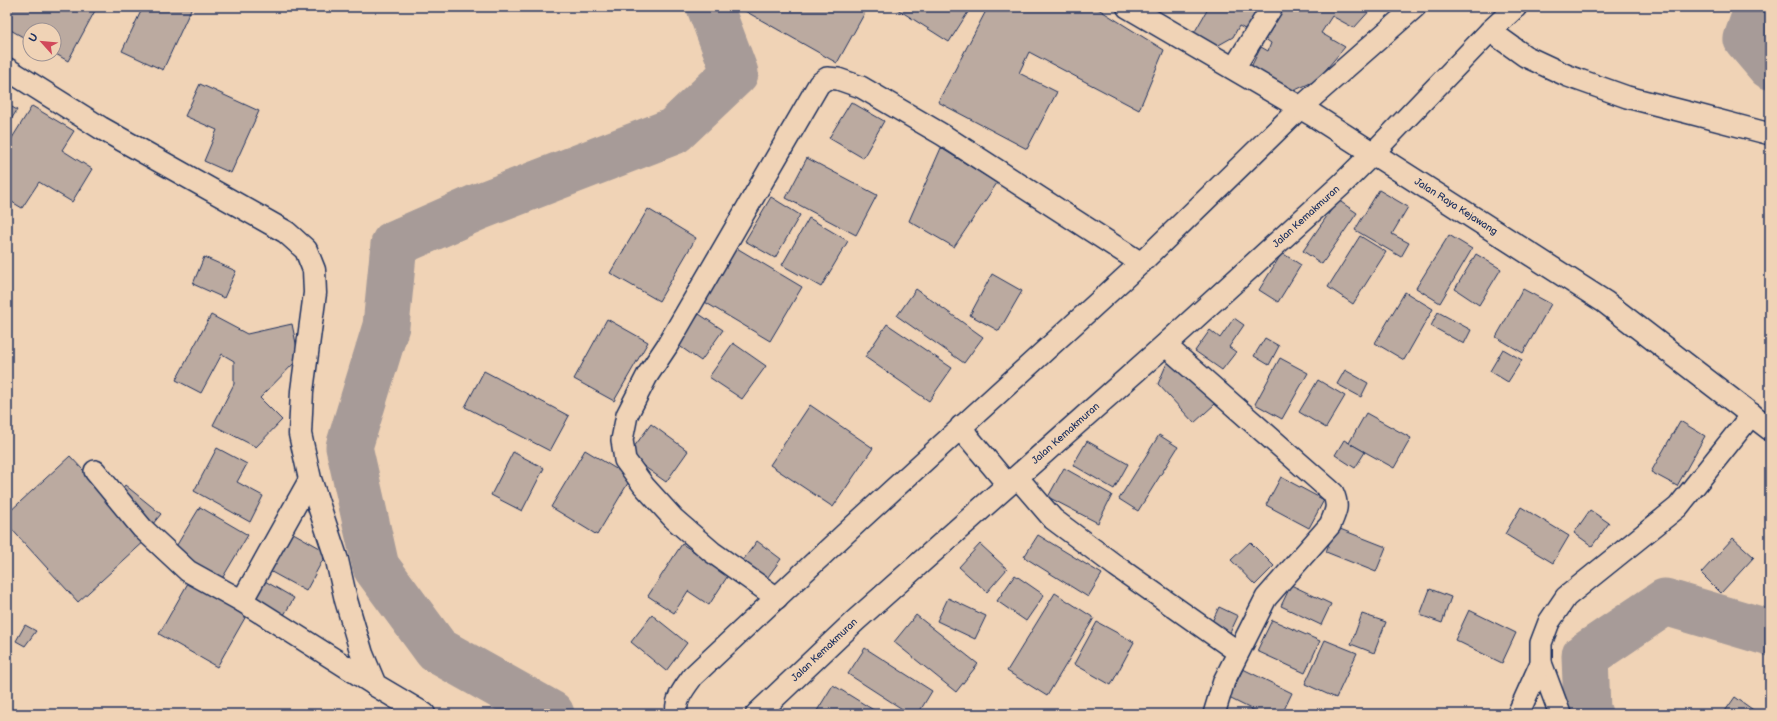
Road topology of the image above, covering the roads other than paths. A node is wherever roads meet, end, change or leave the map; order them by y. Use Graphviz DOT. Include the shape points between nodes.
graph roads {
  1 [pos="1128,7"];
  2 [pos="1272,7"];
  3 [pos="1415,7"];
  4 [pos="1516,7"];
  5 [pos="1490,31"];
  6 [pos="1234,68"];
  7 [pos="7,69"];
  8 [pos="1307,112"];
  9 [pos="1770,134"];
  10 [pos="1370,151"];
  11 [pos="1141,263"];
  12 [pos="1165,345"];
  13 [pos="1752,414"];
  14 [pos="1770,429"];
  15 [pos="965,432"];
  16 [pos="96,471"];
  17 [pos="310,480"];
  18 [pos="1010,481"];
  19 [pos="777,598"];
  20 [pos="242,601"];
  21 [pos="1238,652"];
  22 [pos="1541,663"];
  23 [pos="375,685"];
  24 [pos="424,714"];
  25 [pos="677,714"];
  26 [pos="757,714"];
  27 [pos="1214,714"];
  28 [pos="1518,714"];
  29 [pos="1560,714"];
  1 -- 6 [label="street, Jalan Raya Kejawang"];
  2 -- 6 [label="street"];
  3 -- 8 [label="street"];
  4 -- 5 [label="street"];
  5 -- 9 [label="street" via="1525,56 1619,95"];
  5 -- 10 [label="street"];
  6 -- 8 [label="street, Jalan Raya Kejawang"];
  7 -- 17 [label="street" via="101,128 286,232 306,250 314,270 315,293 302,390 300,434"];
  8 -- 10 [label="street, Jalan Raya Kejawang"];
  8 -- 11 [label="street"];
  10 -- 12 [label="street, Jalan Kemakmuran" via="1340,185"];
  10 -- 13 [label="street, Jalan Raya Kejawang" via="1605,302"];
  11 -- 15 [label="street"];
  11 -- 19 [label="street" via="943,135 861,86 827,78 819,84 667,346 647,376 627,416 622,440 625,460 674,519 712,552"];
  12 -- 18 [label="street, Jalan Kemakmuran"];
  12 -- 21 [label="street" via="1333,493 1337,503 1330,525 1266,598"];
  13 -- 14 [label="street, Jalan Raya Kejawang"];
  13 -- 22 [label="street" via="1678,507 1566,597 1550,622 1541,643"];
  15 -- 18 [label="street"];
  15 -- 19 [label="street"];
  16 -- 20 [label="street" via="142,528 188,571"];
  17 -- 20 [label="street"];
  17 -- 23 [label="street" via="337,560 362,654"];
  18 -- 21 [label="street" via="1053,519"];
  18 -- 26 [label="street, Jalan Kemakmuran" via="855,621"];
  19 -- 25 [label="street" via="693,676 676,705"];
  20 -- 23 [label="street"];
  21 -- 27 [label="street" via="1224,681"];
  22 -- 28 [label="street"];
  22 -- 29 [label="street"];
  23 -- 24 [label="street"];
}
